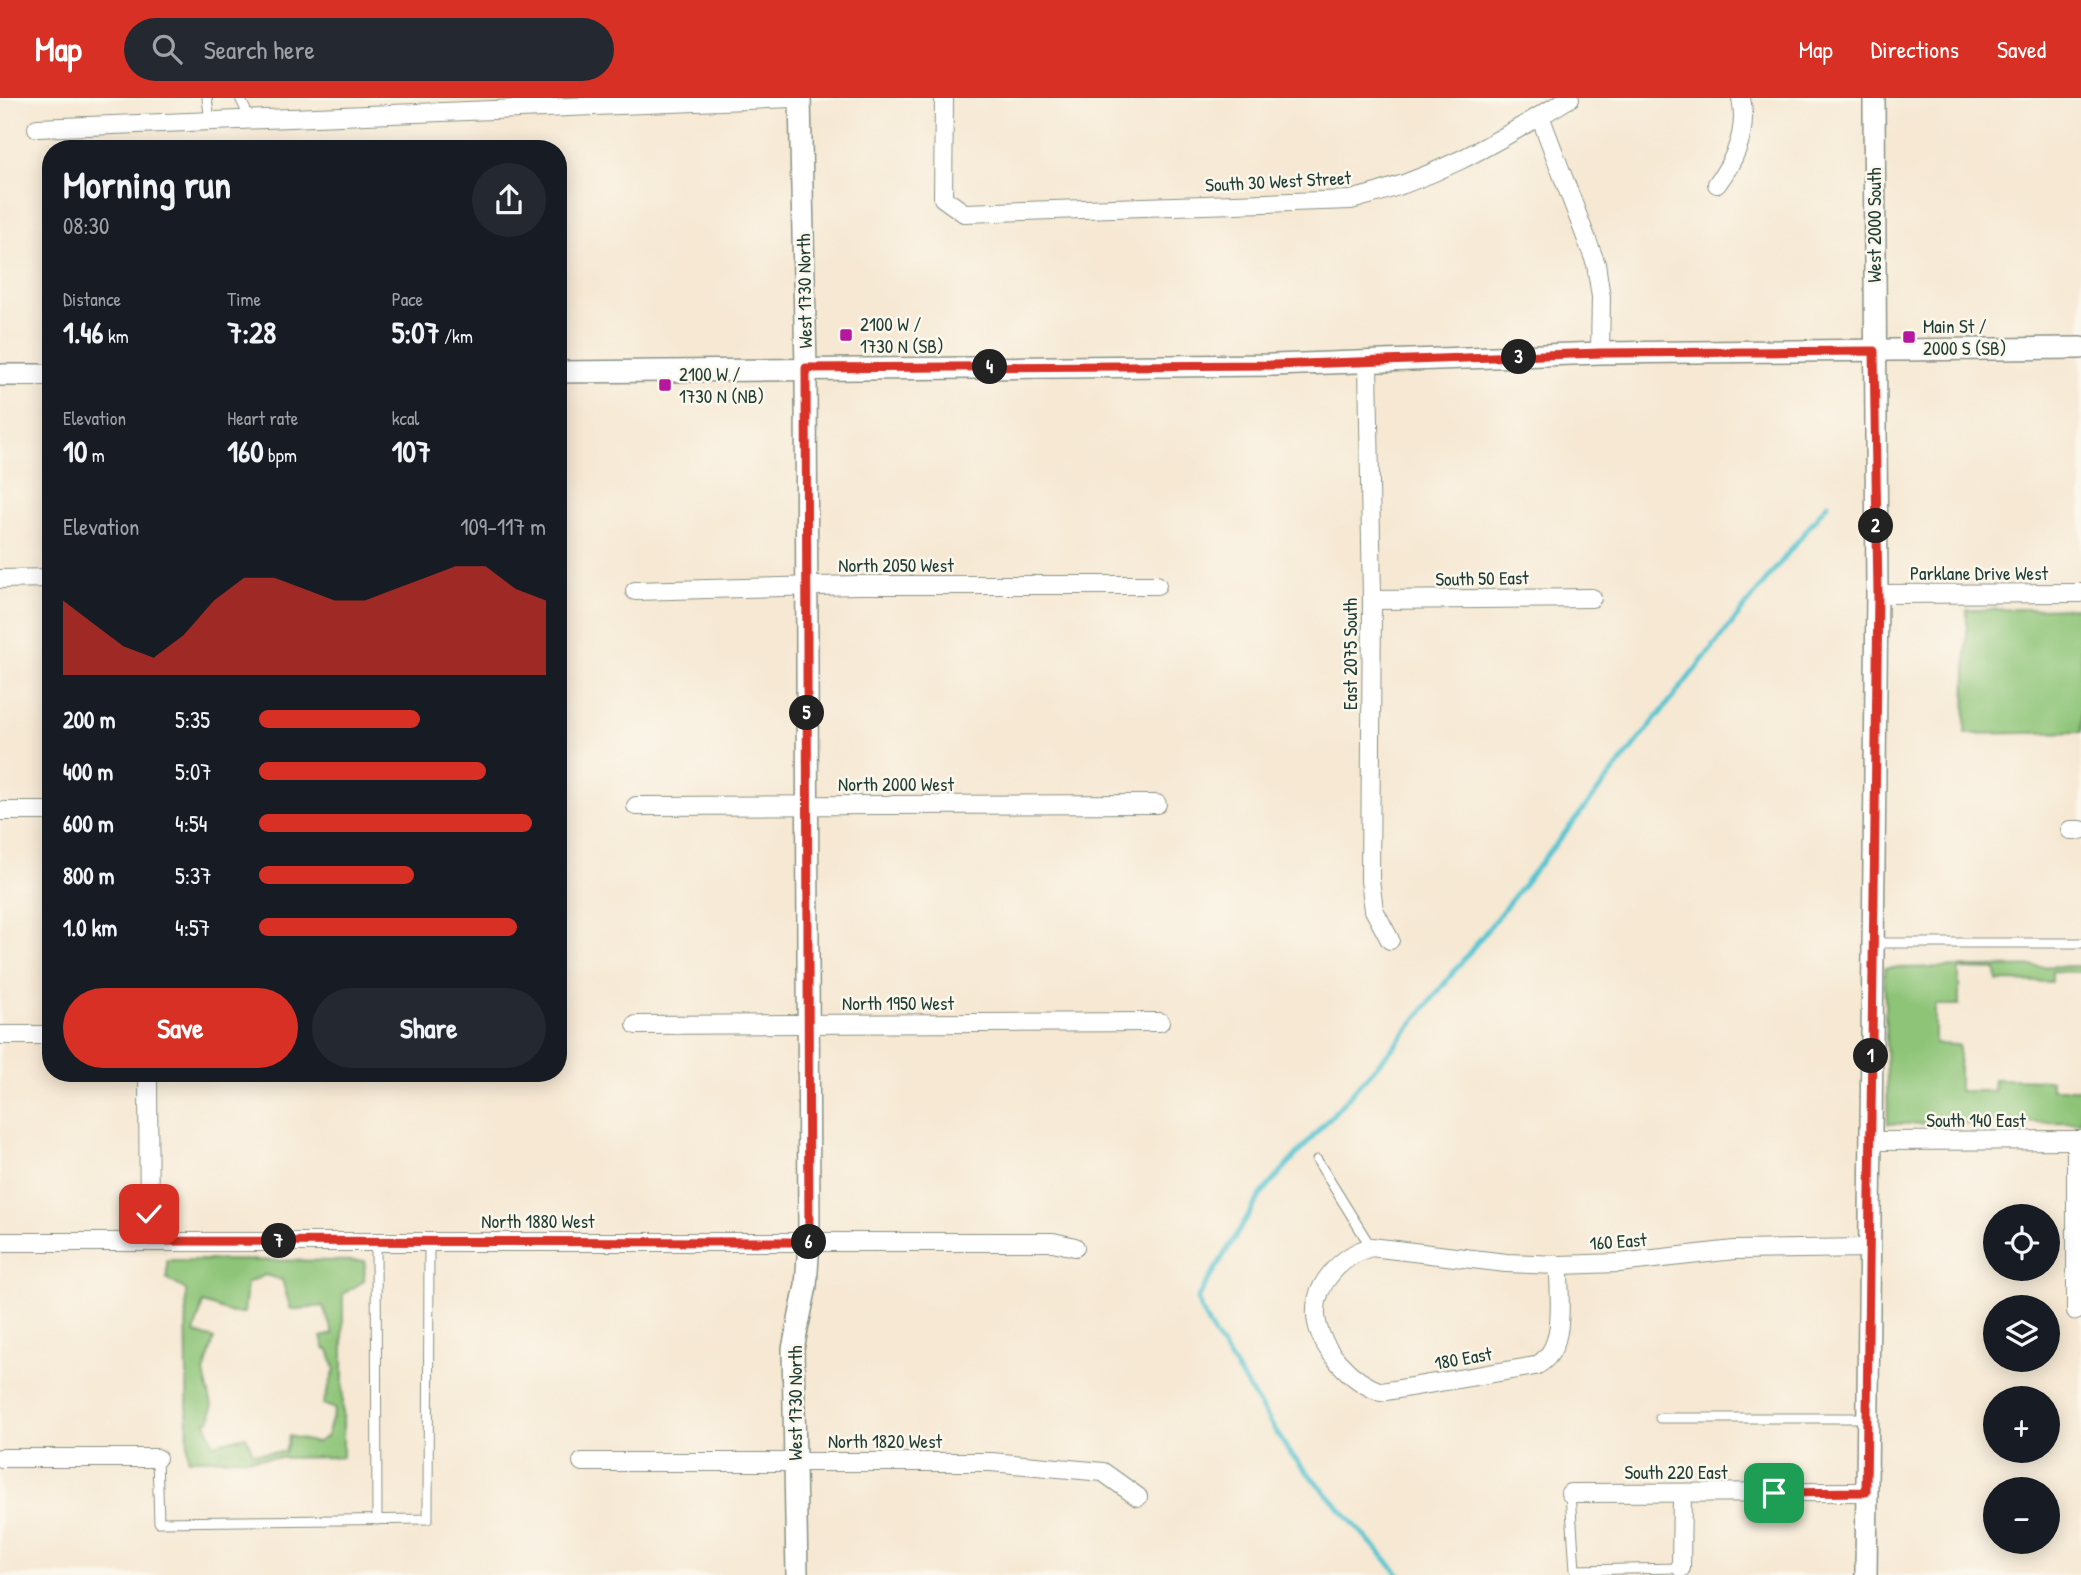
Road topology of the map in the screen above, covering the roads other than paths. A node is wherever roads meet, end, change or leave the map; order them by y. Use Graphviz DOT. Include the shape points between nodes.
graph roads {
  1 [pos="207,98"];
  2 [pos="240,98"];
  3 [pos="794,98"];
  4 [pos="800,98"];
  5 [pos="944,98"];
  6 [pos="1570,98"];
  7 [pos="1741,98"];
  8 [pos="1874,98"];
  9 [pos="1540,116"];
  10 [pos="250,119"];
  11 [pos="210,121"];
  12 [pos="37,128"];
  13 [pos="1717,184"];
  14 [pos="2081,348"];
  15 [pos="1874,351"];
  16 [pos="1600,353"];
  17 [pos="1368,363"];
  18 [pos="806,368"];
  19 [pos="567,372"];
  20 [pos="0,375"];
  21 [pos="42,375"];
  22 [pos="42,578"];
  23 [pos="0,579"];
  24 [pos="1157,586"];
  25 [pos="807,587"];
  26 [pos="635,591"];
  27 [pos="2081,593"];
  28 [pos="1878,594"];
  29 [pos="1592,598"];
  30 [pos="1372,600"];
  31 [pos="1157,804"];
  32 [pos="636,806"];
  33 [pos="807,806"];
  34 [pos="0,811"];
  35 [pos="42,811"];
  36 [pos="1390,940"];
  37 [pos="1874,943"];
  38 [pos="2081,943"];
  39 [pos="1160,1022"];
  40 [pos="636,1025"];
  41 [pos="807,1025"];
  42 [pos="0,1035"];
  43 [pos="42,1035"];
  44 [pos="148,1082"];
  45 [pos="2079,1140"];
  46 [pos="1870,1141"];
  47 [pos="1317,1160"];
  48 [pos="149,1241"];
  49 [pos="376,1241"];
  50 [pos="429,1241"];
  51 [pos="0,1242"];
  52 [pos="809,1242"];
  53 [pos="1075,1247"];
  54 [pos="1371,1247"];
  55 [pos="1869,1248"];
  56 [pos="1559,1265"];
  57 [pos="2076,1311"];
  58 [pos="1660,1418"];
  59 [pos="1867,1418"];
  60 [pos="0,1458"];
  61 [pos="157,1458"];
  62 [pos="582,1462"];
  63 [pos="794,1462"];
  64 [pos="1866,1492"];
  65 [pos="1570,1493"];
  66 [pos="1682,1493"];
  67 [pos="1138,1497"];
  68 [pos="377,1520"];
  69 [pos="1681,1568"];
  70 [pos="797,1575"];
  71 [pos="1866,1575"];
  1 -- 11 [label="lane"];
  2 -- 10 [label="lane"];
  3 -- 10 [label="street"];
  4 -- 18 [label="street, West 1730 North"];
  5 -- 9 [label="street, South 30 West Street" via="943,198 964,213 1352,201 1435,174"];
  6 -- 9 [label="street, South 30 West Street"];
  7 -- 13 [label="street" via="1743,128 1737,151"];
  8 -- 15 [label="street, West 2000 South"];
  9 -- 16 [label="street" via="1596,264 1601,297"];
  10 -- 11 [label="street"];
  11 -- 12 [label="street"];
  14 -- 15 [label="street"];
  15 -- 16 [label="street"];
  15 -- 28 [label="street, West 2000 South"];
  16 -- 17 [label="street"];
  17 -- 18 [label="street"];
  17 -- 30 [label="street, East 2075 South"];
  18 -- 19 [label="street"];
  18 -- 25 [label="street, West 1730 North"];
  20 -- 21 [label="street"];
  22 -- 23 [label="street"];
  24 -- 25 [label="street, North 2050 West"];
  25 -- 26 [label="street, North 2050 West"];
  25 -- 33 [label="street, West 1730 North"];
  27 -- 28 [label="street, Parklane Drive West"];
  28 -- 37 [label="street, West 2000 South"];
  29 -- 30 [label="street, South 50 East"];
  30 -- 36 [label="street, East 2075 South" via="1370,880 1374,910"];
  31 -- 33 [label="street, North 2000 West"];
  32 -- 33 [label="street, North 2000 West"];
  33 -- 41 [label="street, West 1730 North"];
  34 -- 35 [label="street"];
  37 -- 38 [label="lane"];
  37 -- 46 [label="street, West 2000 South"];
  39 -- 41 [label="street, North 1950 West"];
  40 -- 41 [label="street, North 1950 West"];
  41 -- 52 [label="street, West 1730 North"];
  42 -- 43 [label="street"];
  44 -- 48 [label="street"];
  45 -- 46 [label="street, South 140 East"];
  45 -- 57 [label="street"];
  46 -- 55 [label="street, West 2000 South"];
  47 -- 54 [label="lane"];
  48 -- 49 [label="street, North 1880 West"];
  48 -- 51 [label="street, North 1880 West"];
  49 -- 50 [label="street, North 1880 West"];
  49 -- 68 [label="lane"];
  50 -- 52 [label="street, North 1880 West"];
  50 -- 68 [label="lane" via="428,1519"];
  52 -- 53 [label="street, North 1880 West" via="1054,1242"];
  52 -- 63 [label="street, West 1730 North" via="806,1286 793,1349"];
  54 -- 56 [label="street, 160 East"];
  54 -- 56 [label="street, 180 East" via="1352,1252 1337,1266 1320,1294 1316,1317 1330,1347 1352,1376 1381,1392 1535,1366 1548,1357 1558,1339"];
  55 -- 56 [label="street, 160 East" via="1734,1250"];
  55 -- 59 [label="street, West 2000 South"];
  58 -- 59 [label="lane"];
  59 -- 64 [label="street, West 2000 South"];
  60 -- 61 [label="street"];
  61 -- 68 [label="lane" via="159,1522"];
  62 -- 63 [label="street, North 1820 West"];
  63 -- 67 [label="street, North 1820 West" via="991,1462 1103,1472"];
  63 -- 70 [label="street, West 1730 North"];
  64 -- 66 [label="street, South 220 East"];
  64 -- 71 [label="street, West 2000 South"];
  65 -- 66 [label="street, South 220 East"];
  65 -- 69 [label="lane" via="1575,1570"];
  66 -- 69 [label="street"];
}
